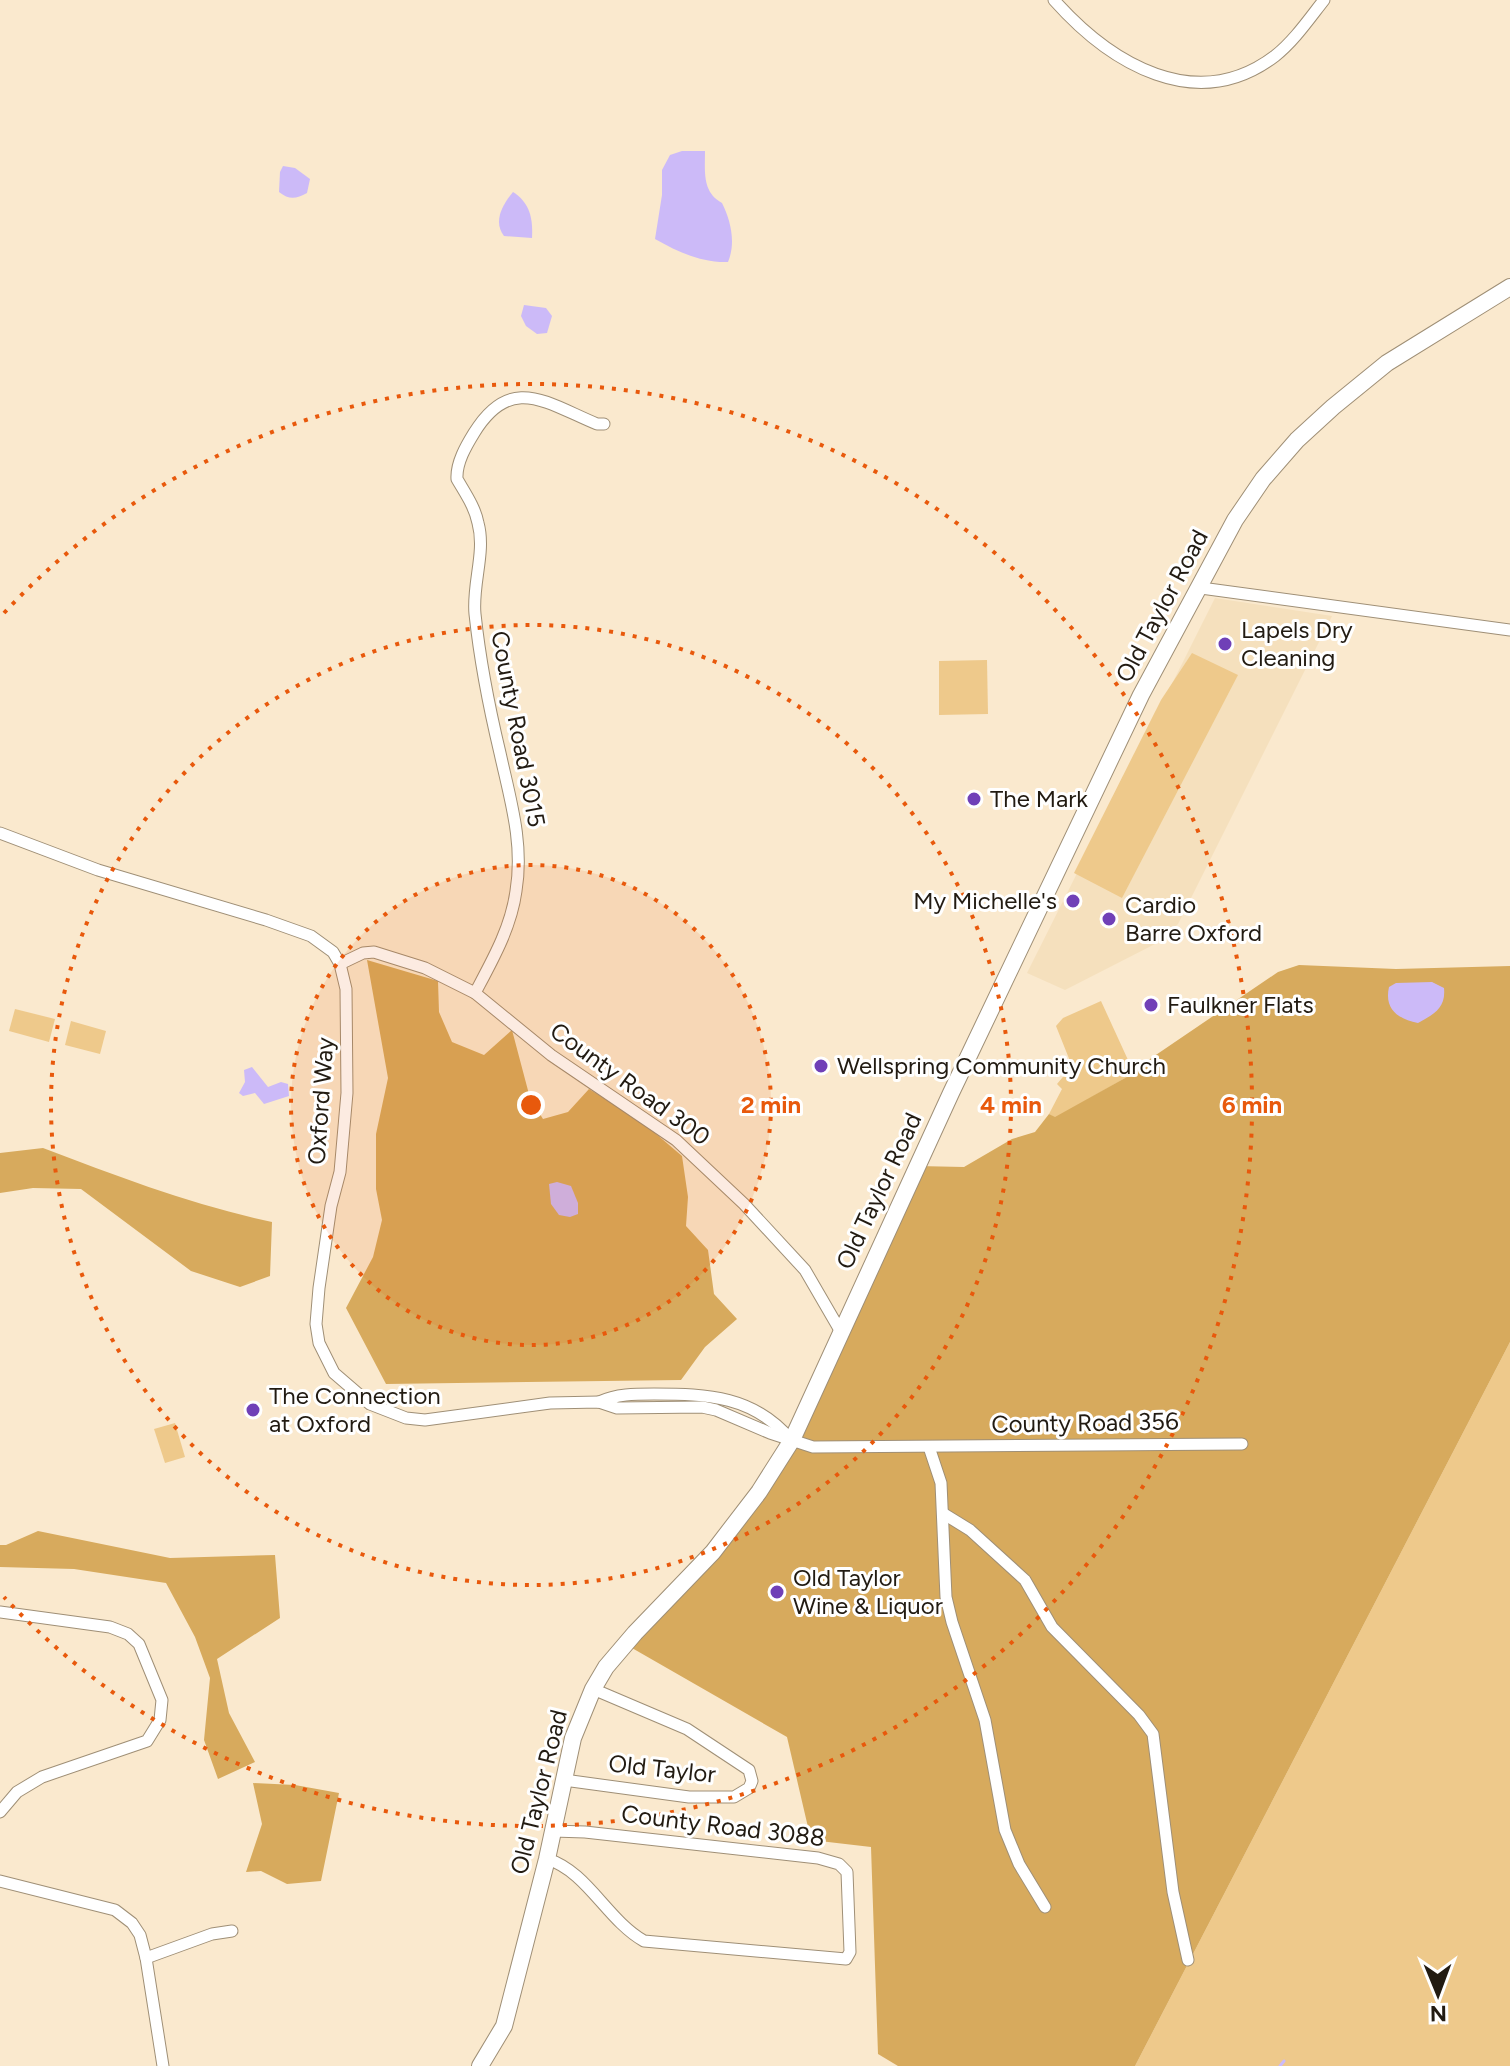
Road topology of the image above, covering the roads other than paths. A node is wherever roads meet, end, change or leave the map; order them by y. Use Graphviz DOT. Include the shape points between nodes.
graph roads {
  1 [pos="1054,0"];
  2 [pos="1324,0"];
  3 [pos="1510,287"];
  4 [pos="604,424"];
  5 [pos="1201,588"];
  6 [pos="1510,630"];
  7 [pos="0,833"];
  8 [pos="340,964"];
  9 [pos="475,993"];
  10 [pos="841,1332"];
  11 [pos="792,1440"];
  12 [pos="1242,1444"];
  13 [pos="929,1447"];
  14 [pos="944,1514"];
  15 [pos="0,1612"];
  16 [pos="593,1689"];
  17 [pos="564,1780"];
  18 [pos="0,1812"];
  19 [pos="553,1831"];
  20 [pos="547,1859"];
  21 [pos="0,1881"];
  22 [pos="1045,1907"];
  23 [pos="232,1931"];
  24 [pos="146,1958"];
  25 [pos="1188,1960"];
  26 [pos="163,2066"];
  27 [pos="480,2066"];
  1 -- 2 [label="street" via="1126,61 1160,78 1204,83 1232,78 1274,56"];
  3 -- 5 [label="street, Old Taylor Road" via="1387,363 1297,440 1235,520"];
  4 -- 9 [label="street, County Road 3015" via="540,400 510,398 483,419 457,471 479,523 476,623 518,845 514,900 501,944"];
  5 -- 6 [label="street"];
  5 -- 10 [label="street, Old Taylor Road" via="1141,695"];
  7 -- 8 [label="street" via="98,870 311,936"];
  8 -- 9 [label="street, County Road 300" via="374,952 425,968"];
  8 -- 11 [label="street, Oxford Way" via="348,1005 345,1129 316,1324 334,1373 370,1404 406,1418 599,1402 617,1408 716,1410"];
  9 -- 10 [label="street, County Road 300" via="551,1055 676,1140 805,1270"];
  10 -- 11 [label="street, Old Taylor Road"];
  11 -- 13 [label="street, County Road 356" via="813,1447"];
  11 -- 16 [label="street, Old Taylor Road" via="713,1552 635,1633"];
  12 -- 13 [label="street, County Road 356"];
  13 -- 14 [label="street"];
  14 -- 22 [label="street" via="946,1597 985,1720 1005,1830"];
  14 -- 25 [label="street" via="970,1530 1025,1580 1052,1627 1153,1734 1173,1892"];
  15 -- 18 [label="street" via="128,1634 139,1644 162,1700 160,1720 147,1741 42,1777 17,1792"];
  16 -- 17 [label="street, Old Taylor Road" via="573,1738"];
  16 -- 17 [label="street, Old Taylor" via="687,1729 749,1770 752,1781 734,1797 689,1797"];
  17 -- 19 [label="street, Old Taylor Road"];
  19 -- 20 [label="street, Old Taylor Road"];
  19 -- 20 [label="street, County Road 3088" via="839,1864 847,1872 850,1952 846,1959 644,1941 628,1932 564,1864"];
  20 -- 27 [label="street, Old Taylor Road" via="504,2026"];
  21 -- 24 [label="street" via="115,1910 140,1935"];
  23 -- 24 [label="street"];
  24 -- 26 [label="street"];
}
